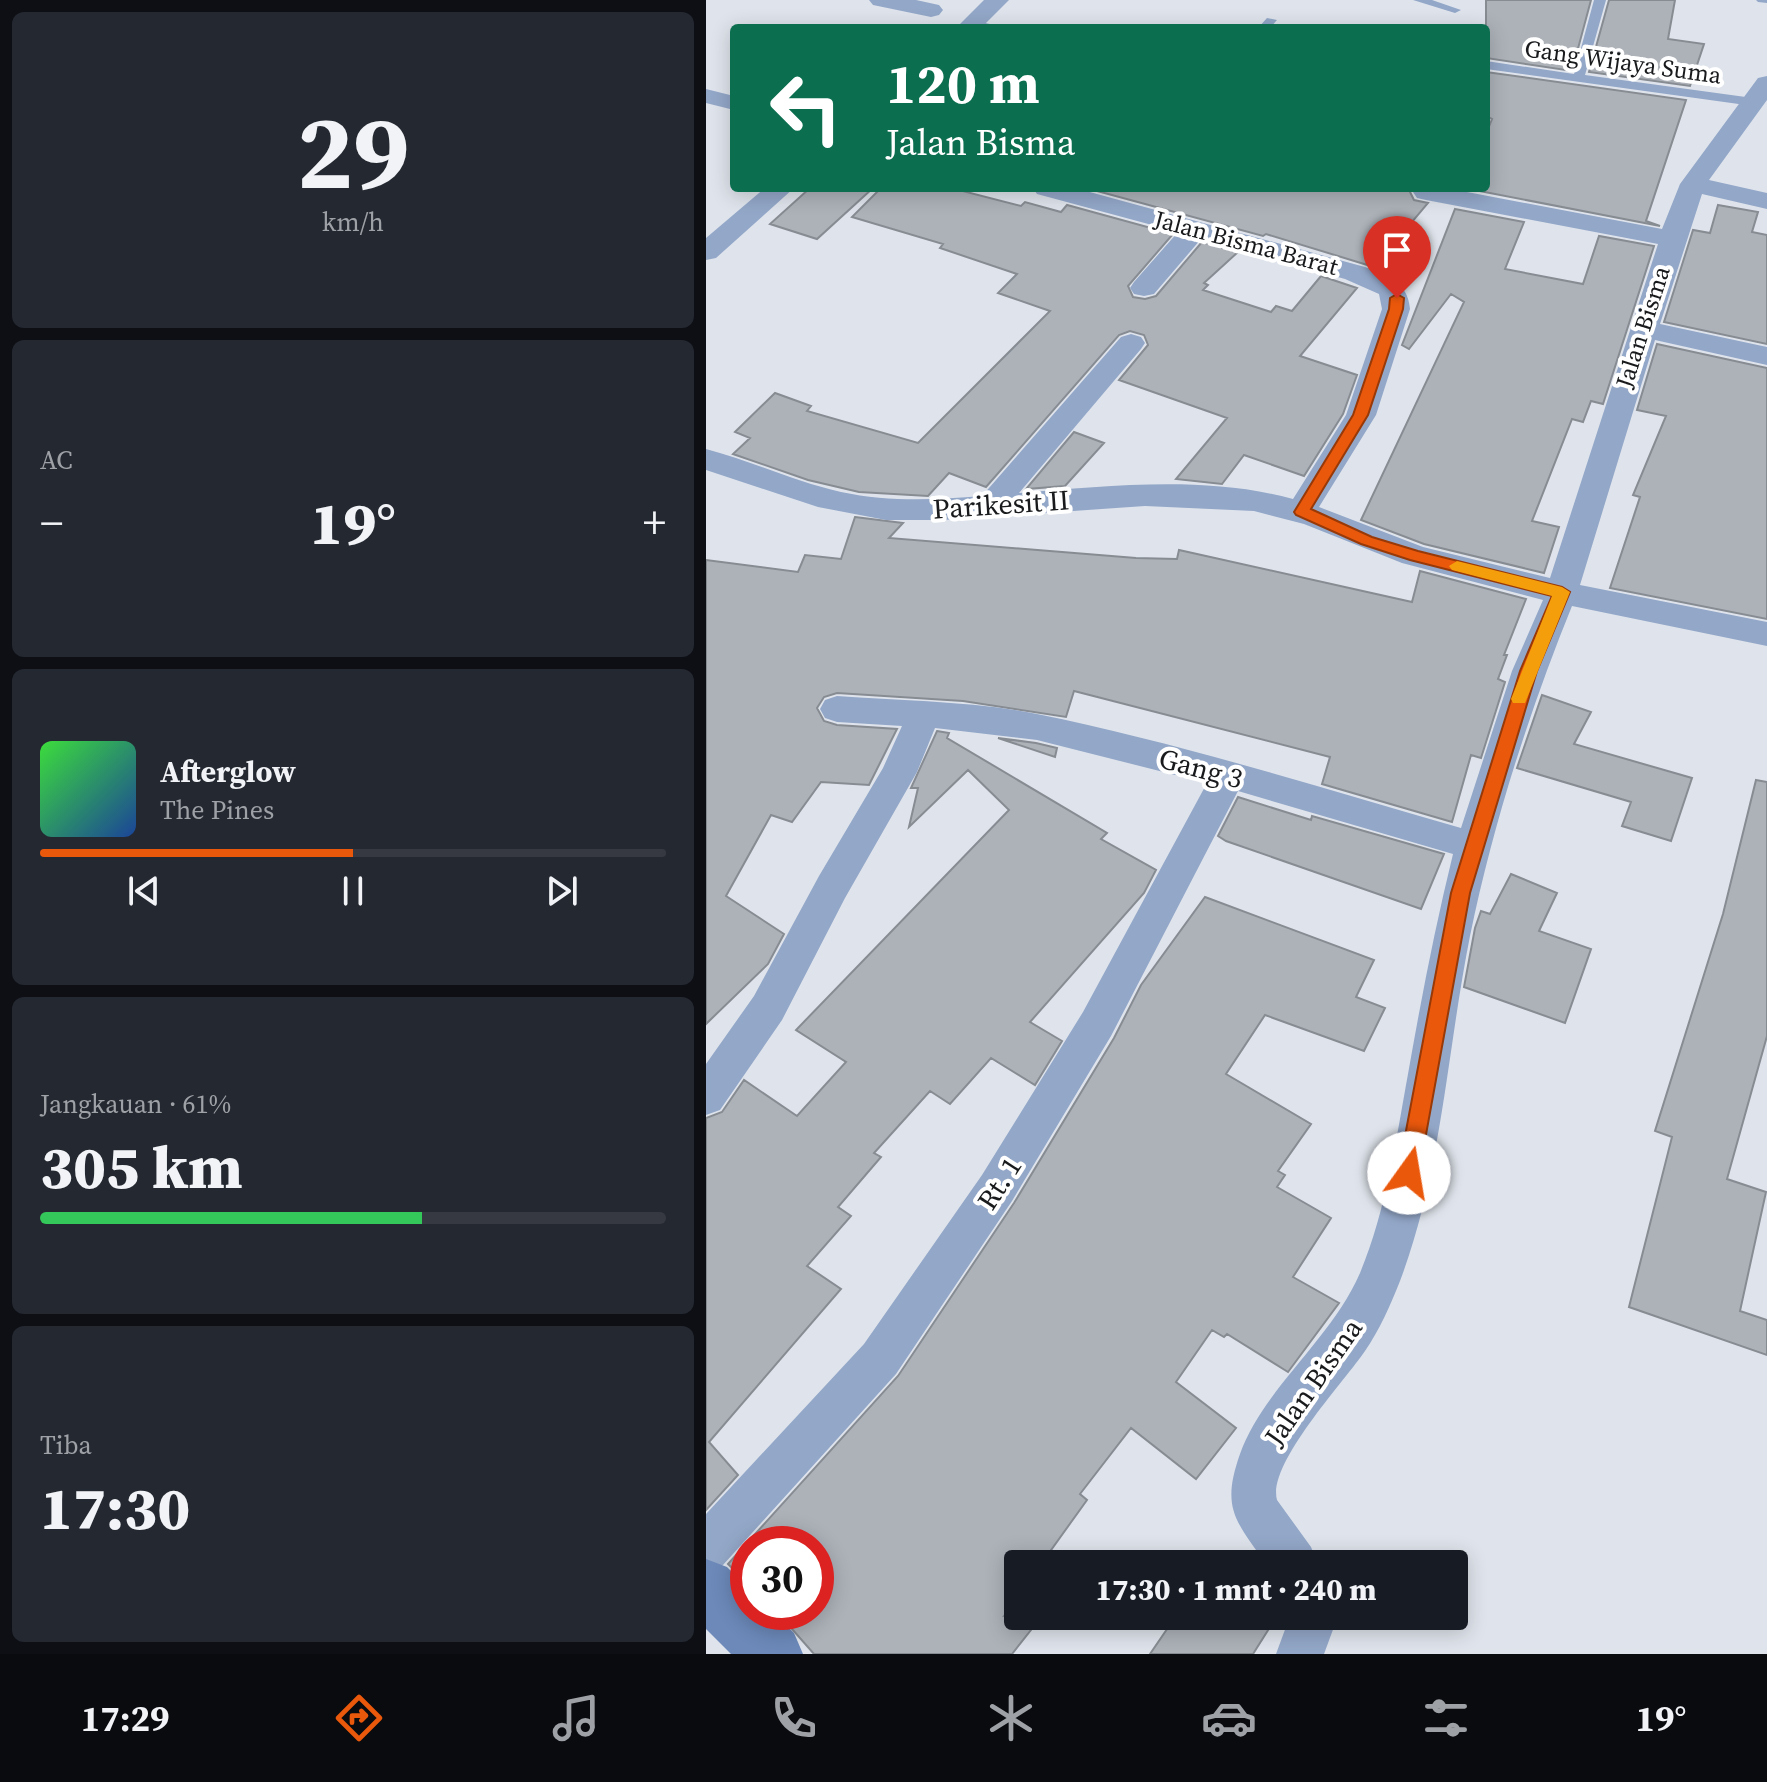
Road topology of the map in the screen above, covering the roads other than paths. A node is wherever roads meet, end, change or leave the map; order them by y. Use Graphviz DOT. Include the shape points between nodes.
graph roads {
  1 [pos="881,0"];
  2 [pos="997,0"];
  3 [pos="1419,0"];
  4 [pos="1600,0"];
  5 [pos="931,10"];
  6 [pos="1455,10"];
  7 [pos="978,24"];
  8 [pos="1490,66"];
  9 [pos="1578,80"];
  10 [pos="1760,92"];
  11 [pos="706,96"];
  12 [pos="730,102"];
  13 [pos="1693,184"];
  14 [pos="776,192"];
  15 [pos="1061,192"];
  16 [pos="1426,192"];
  17 [pos="1767,201"];
  18 [pos="1195,229"];
  19 [pos="1671,239"];
  20 [pos="706,252"];
  21 [pos="1144,288"];
  22 [pos="1643,329"];
  23 [pos="1131,343"];
  24 [pos="1767,356"];
  25 [pos="706,459"];
  26 [pos="991,506"];
  27 [pos="1301,512"];
  28 [pos="1562,592"];
  29 [pos="1767,634"];
  30 [pos="837,709"];
  31 [pos="924,715"];
  32 [pos="1229,775"];
  33 [pos="1473,846"];
  34 [pos="706,1097"];
  35 [pos="706,1548"];
  36 [pos="1284,1550"];
  37 [pos="706,1588"];
  38 [pos="1309,1630"];
  39 [pos="773,1654"];
  40 [pos="1300,1654"];
  1 -- 5 [label="street"];
  2 -- 7 [label="street"];
  3 -- 6 [label="lane"];
  4 -- 9 [label="lane"];
  8 -- 9 [label="lane, Gang Wijaya Suma"];
  9 -- 10 [label="lane, Gang Wijaya Suma"];
  10 -- 13 [label="street, Jalan Bisma"];
  11 -- 12 [label="street"];
  13 -- 17 [label="street"];
  13 -- 19 [label="street, Jalan Bisma"];
  14 -- 20 [label="street"];
  15 -- 18 [label="street, Jalan Bisma Barat"];
  16 -- 19 [label="street"];
  18 -- 21 [label="street"];
  18 -- 27 [label="street, Jalan Bisma Barat" via="1381,282 1397,298 1361,415"];
  19 -- 22 [label="street, Jalan Bisma"];
  22 -- 24 [label="street"];
  22 -- 28 [label="street, Jalan Bisma"];
  23 -- 26 [label="street"];
  25 -- 26 [label="street, Parikesit II" via="835,500 882,509"];
  26 -- 27 [label="street, Parikesit II" via="1173,496 1254,501"];
  27 -- 28 [label="street" via="1416,556"];
  28 -- 29 [label="street"];
  28 -- 33 [label="street, Jalan Bisma" via="1529,671"];
  30 -- 31 [label="street, Gang 3"];
  31 -- 32 [label="street, Gang 3" via="1037,727"];
  31 -- 34 [label="street" via="899,772 768,1008"];
  32 -- 33 [label="street, Gang 3"];
  32 -- 35 [label="street, Rt. 1" via="1097,1024 997,1188 880,1359"];
  33 -- 36 [label="street, Jalan Bisma" via="1451,937 1416,1145 1392,1242 1351,1334 1263,1454 1252,1493 1257,1511"];
  37 -- 39 [label="main road"];
  38 -- 40 [label="street"];
}
